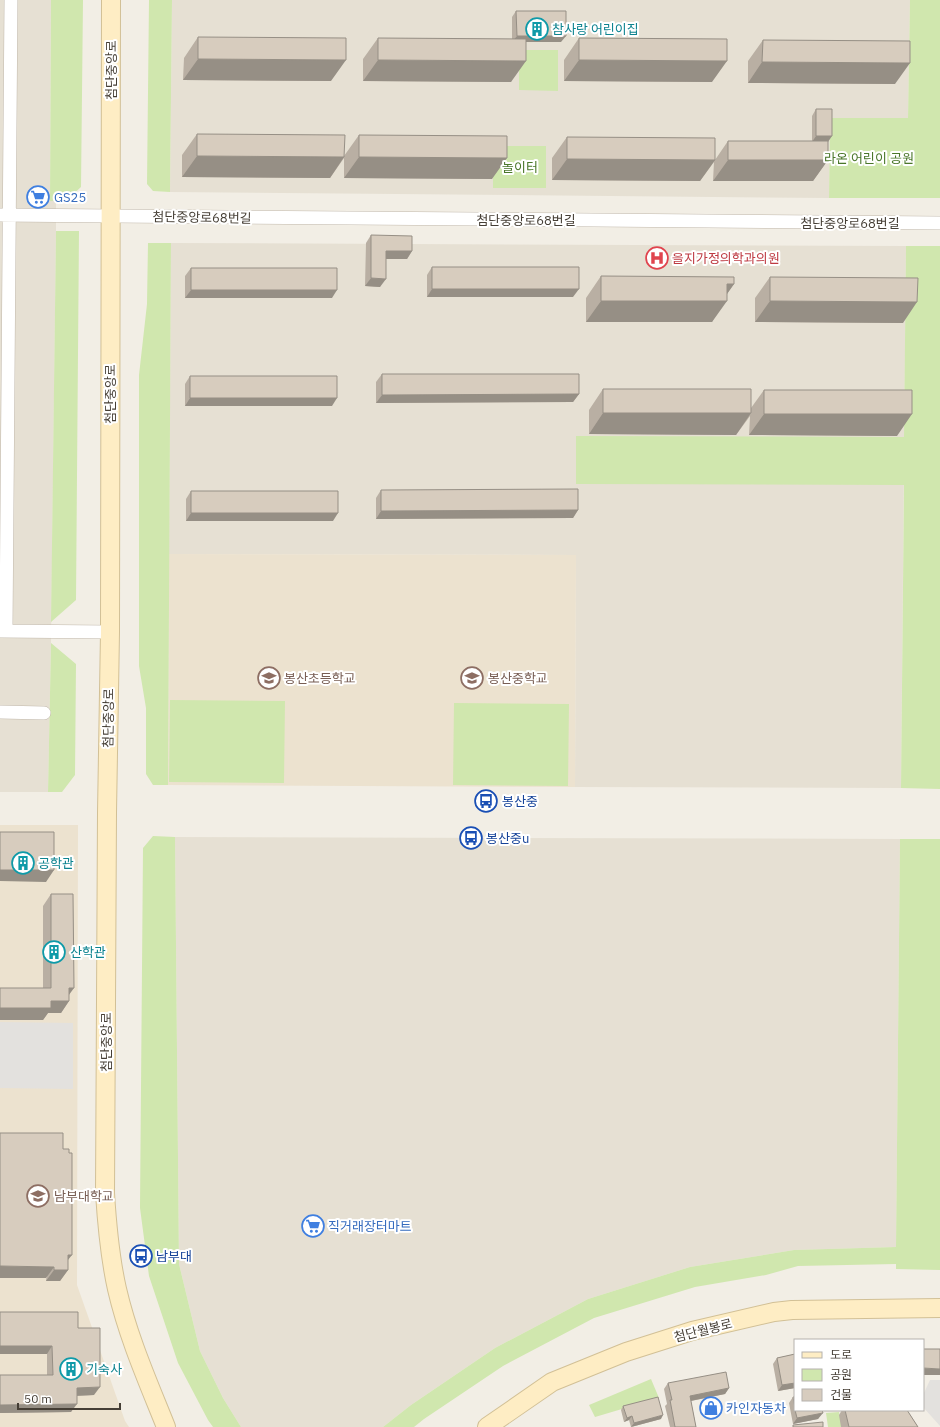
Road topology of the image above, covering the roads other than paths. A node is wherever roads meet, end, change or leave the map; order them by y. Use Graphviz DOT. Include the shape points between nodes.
graph roads {
  1 [pos="112,0"];
  2 [pos="7,8"];
  3 [pos="4,215"];
  4 [pos="111,216"];
  5 [pos="940,223"];
  6 [pos="3,631"];
  7 [pos="110,632"];
  8 [pos="0,712"];
  9 [pos="44,712"];
  10 [pos="940,1308"];
  11 [pos="166,1427"];
  12 [pos="487,1427"];
  1 -- 4 [label="street, 첨단중앙로"];
  2 -- 3 [label="street"];
  3 -- 4 [label="street, 첨단중앙로68번길"];
  3 -- 6 [label="street" via="7,411"];
  4 -- 5 [label="street, 첨단중앙로68번길"];
  4 -- 7 [label="street, 첨단중앙로"];
  6 -- 7 [label="street"];
  7 -- 11 [label="street, 첨단중앙로" via="105,1193 108,1238 117,1290 134,1348"];
  8 -- 9 [label="street"];
  10 -- 12 [label="street, 첨단월봉로" via="792,1310 692,1331 626,1352 552,1382"];
}
